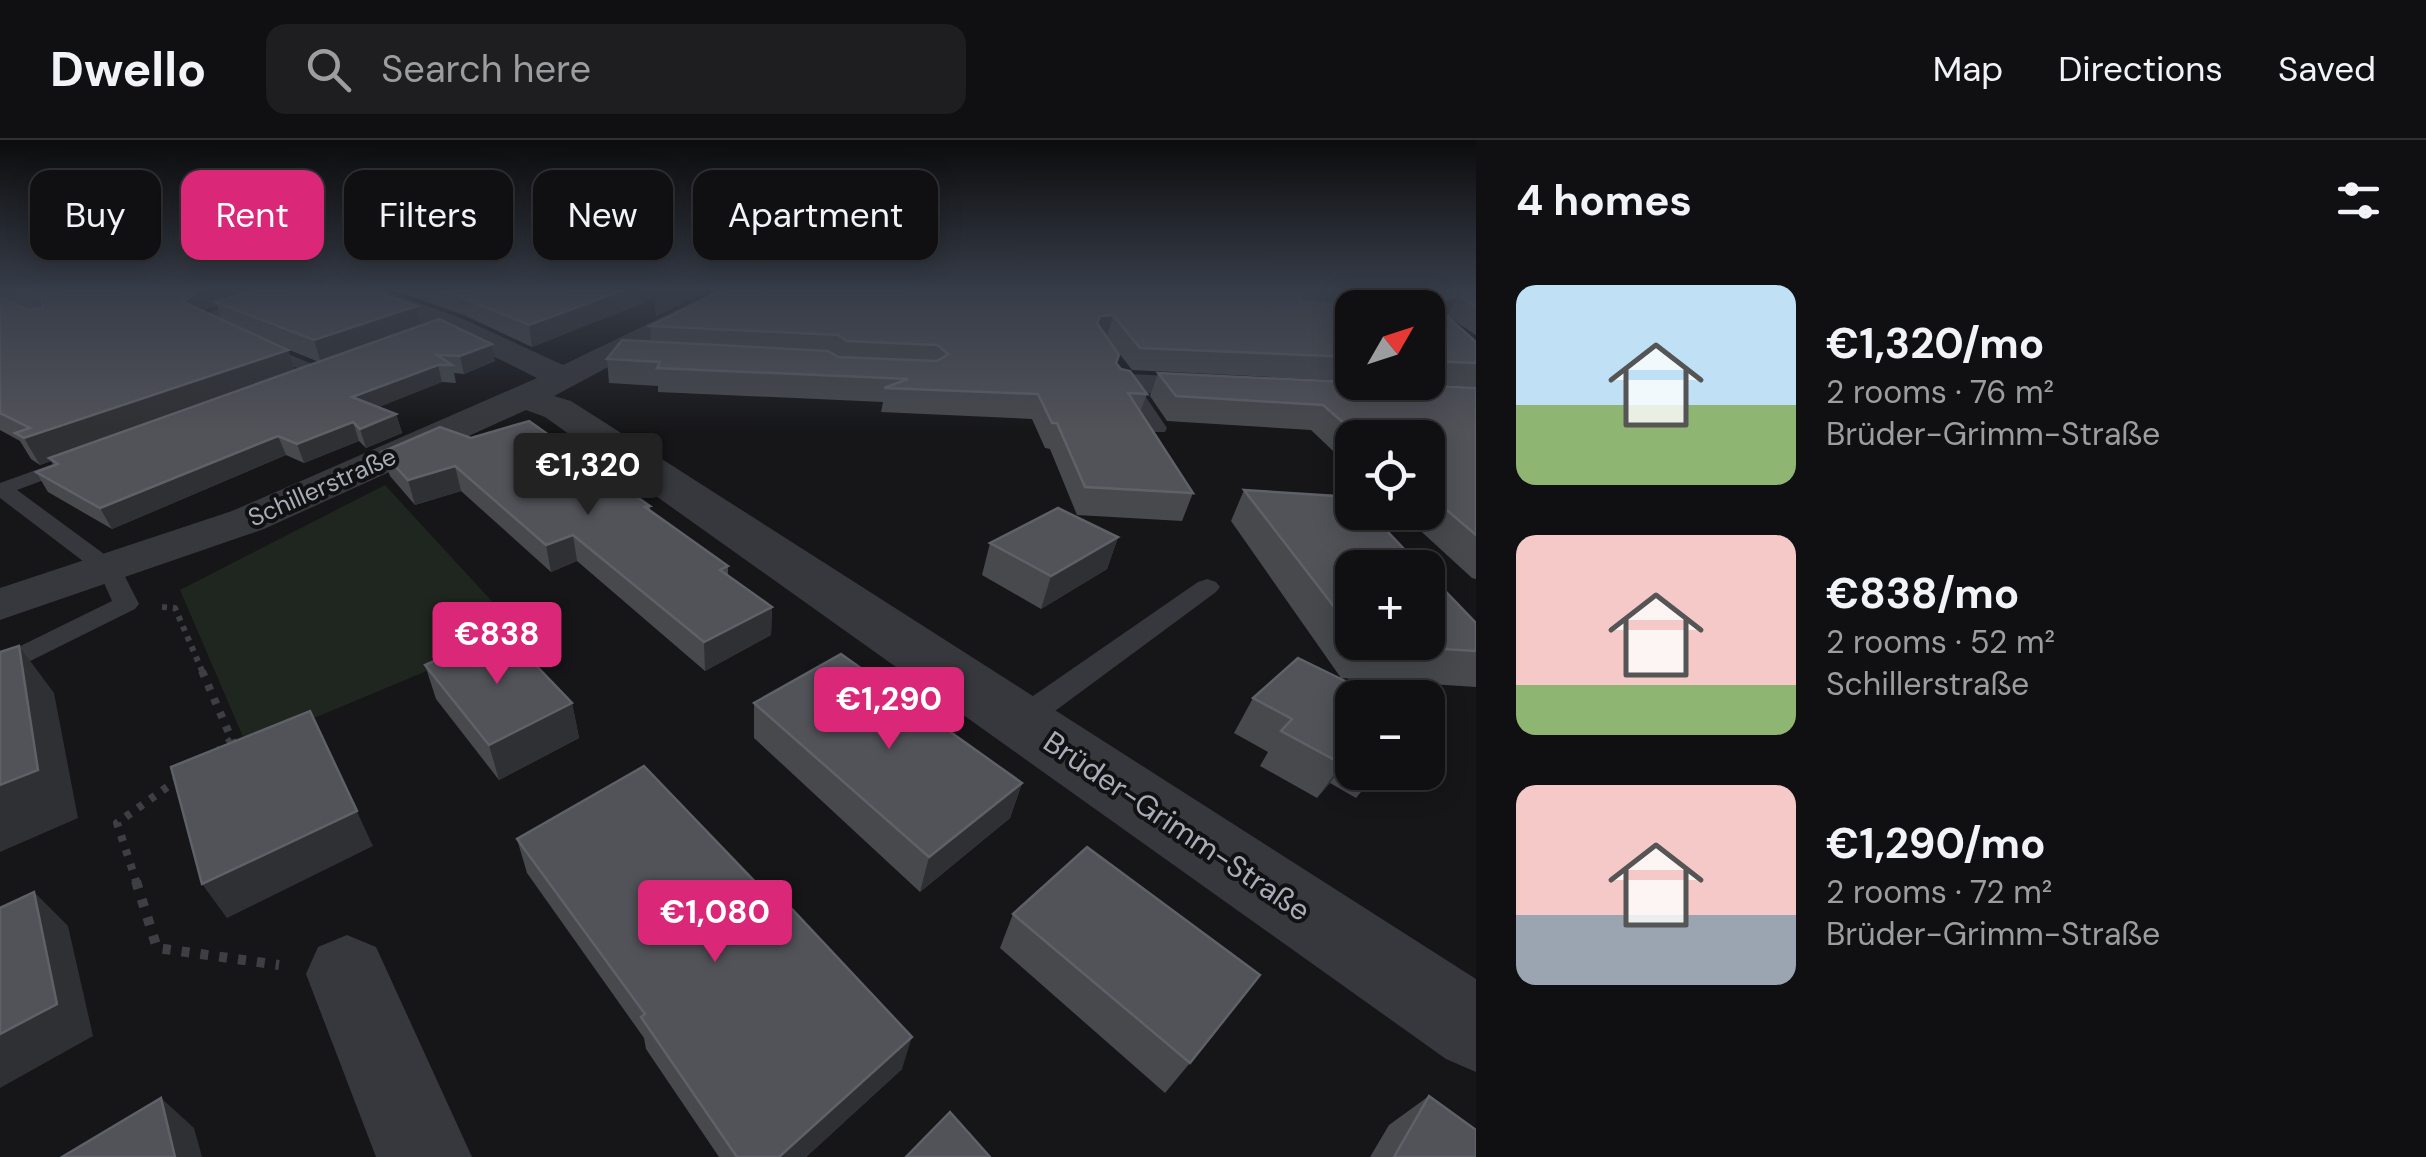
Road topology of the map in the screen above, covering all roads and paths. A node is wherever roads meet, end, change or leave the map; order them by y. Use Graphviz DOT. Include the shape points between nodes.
graph roads {
  1 [pos="238,336"];
  2 [pos="419,336"];
  3 [pos="476,336"];
  4 [pos="661,336"];
  5 [pos="415,338"];
  6 [pos="1120,370"];
  7 [pos="286,386"];
  8 [pos="544,387"];
  9 [pos="1264,390"];
  10 [pos="1158,428"];
  11 [pos="91,457"];
  12 [pos="118,587"];
  13 [pos="1208,587"];
  14 [pos="0,605"];
  15 [pos="0,668"];
  16 [pos="1021,720"];
  17 [pos="203,761"];
  18 [pos="189,771"];
  19 [pos="347,974"];
  20 [pos="1476,1029"];
  21 [pos="424,1157"];
  1 -- 7 [label="lane" via="331,369"];
  2 -- 5 [label="lane"];
  3 -- 8 [label="street, Brüder-Grimm-Straße" via="534,367"];
  4 -- 8 [label="street, Schillerstraße"];
  6 -- 9 [label="street"];
  6 -- 10 [label="lane"];
  8 -- 12 [label="street, Schillerstraße" via="248,520"];
  8 -- 16 [label="street, Brüder-Grimm-Straße" via="558,408"];
  11 -- 12 [label="lane" via="2,489"];
  12 -- 14 [label="street, Schillerstraße"];
  12 -- 15 [label="lane"];
  12 -- 17 [label="path" via="175,608 232,740"];
  13 -- 16 [label="lane"];
  16 -- 20 [label="street, Brüder-Grimm-Straße"];
  18 -- 19 [label="path" via="117,823 157,948"];
  19 -- 21 [label="street"];
}
